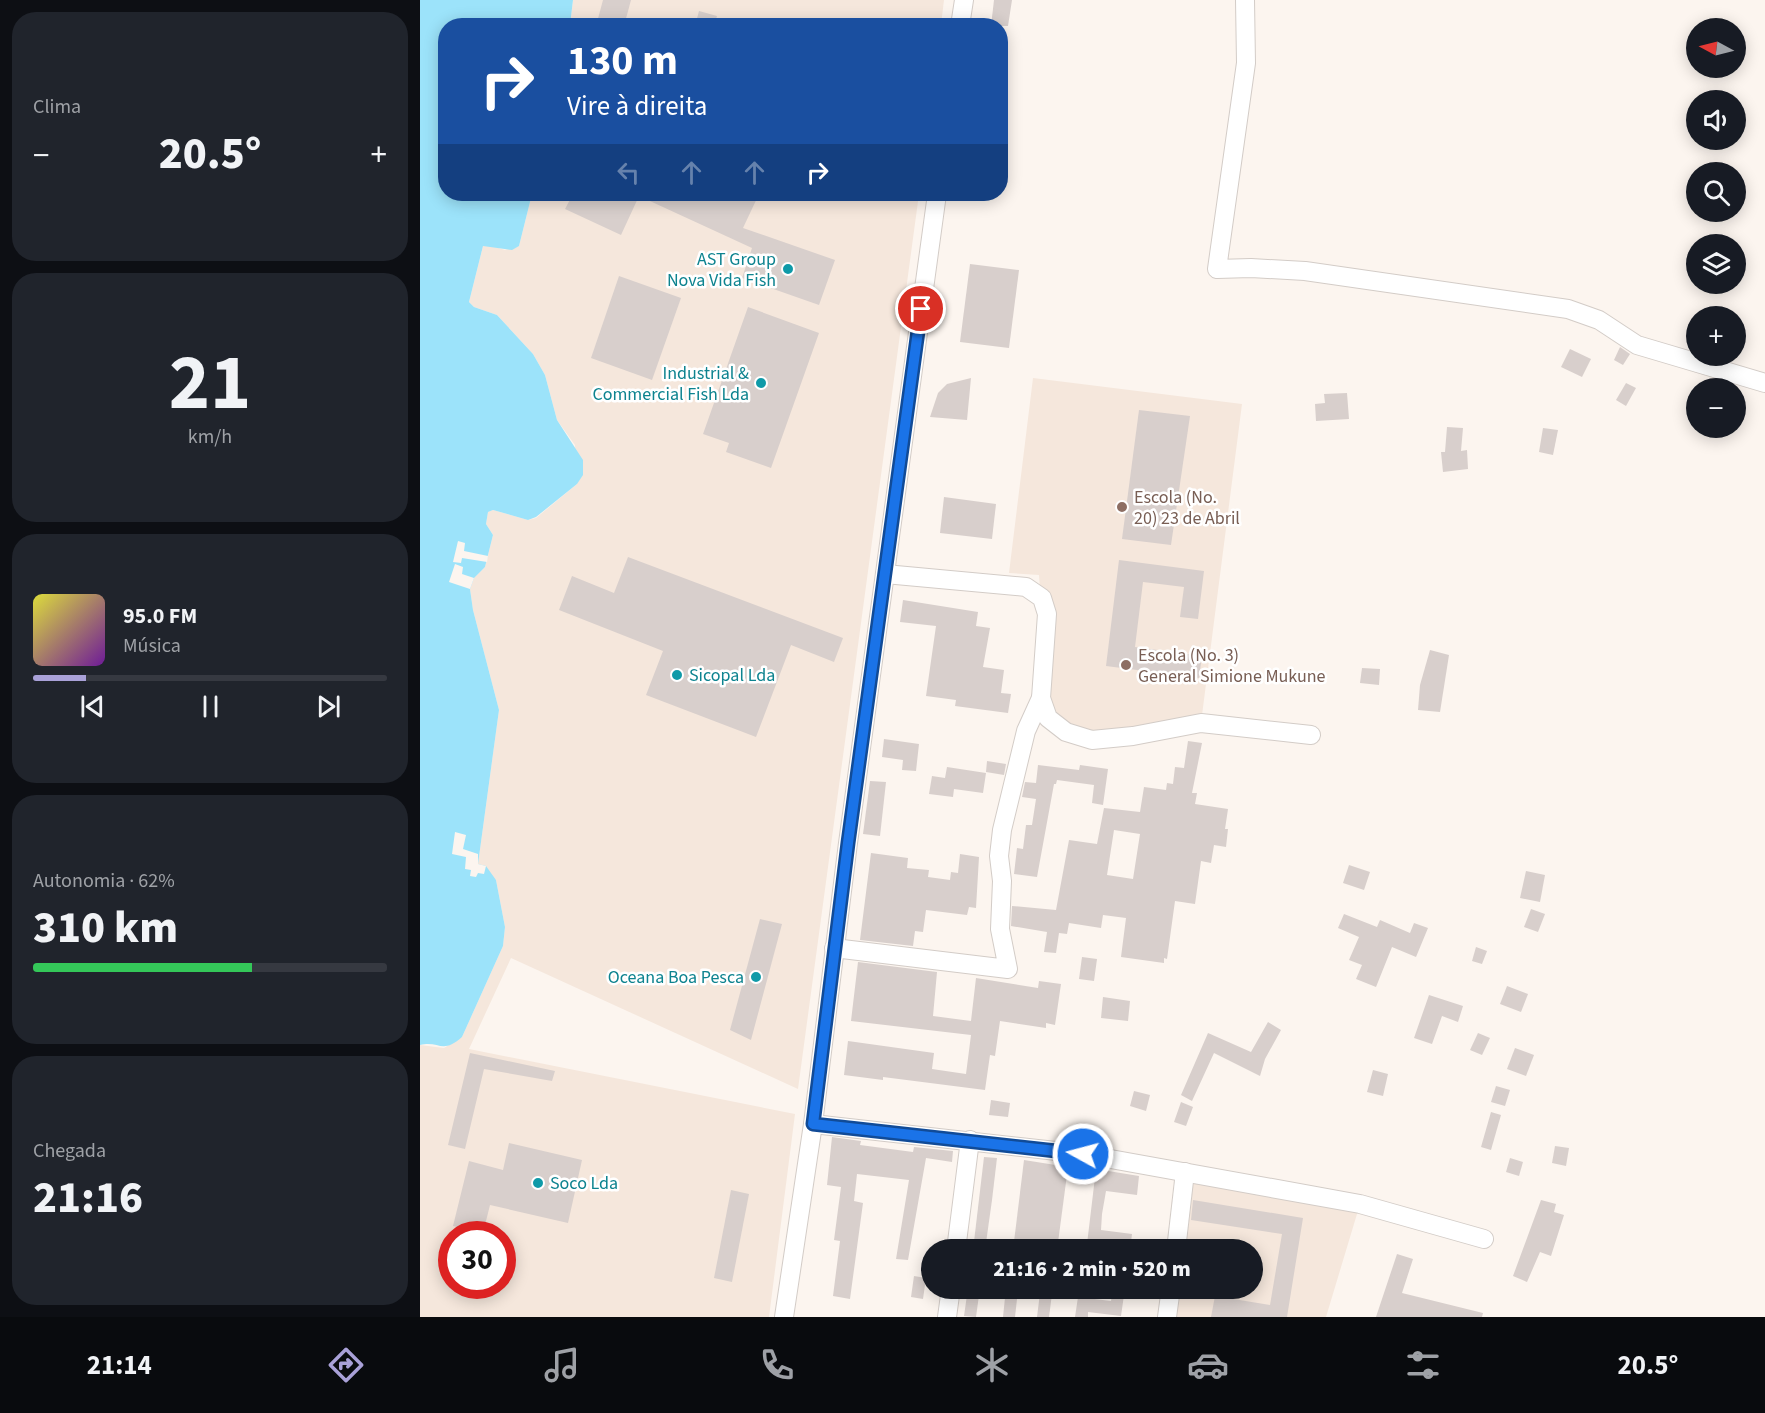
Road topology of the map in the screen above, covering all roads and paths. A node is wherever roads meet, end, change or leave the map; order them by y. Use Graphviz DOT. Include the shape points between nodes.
graph roads {
  1 [pos="964,0"];
  2 [pos="1245,0"];
  3 [pos="961,18"];
  4 [pos="936,201"];
  5 [pos="1765,383"];
  6 [pos="885,574"];
  7 [pos="1041,698"];
  8 [pos="1311,735"];
  9 [pos="834,948"];
  10 [pos="813,1124"];
  11 [pos="970,1140"];
  12 [pos="1185,1172"];
  13 [pos="957,1239"];
  14 [pos="1177,1239"];
  15 [pos="1484,1239"];
  16 [pos="949,1299"];
  17 [pos="1169,1299"];
  18 [pos="784,1317"];
  19 [pos="947,1317"];
  20 [pos="1167,1317"];
  1 -- 3 [label="street"];
  2 -- 5 [label="street" via="1246,63 1217,270 1305,271 1568,309 1599,321 1637,345"];
  4 -- 6 [label="street"];
  6 -- 7 [label="street" via="1026,587 1042,598 1047,614"];
  6 -- 9 [label="street"];
  7 -- 8 [label="street" via="1048,718 1066,732 1092,740 1201,723"];
  7 -- 9 [label="street" via="1026,731 1001,839 1000,929 1008,969"];
  9 -- 10 [label="street"];
  10 -- 11 [label="street"];
  10 -- 18 [label="street"];
  11 -- 12 [label="street"];
  11 -- 13 [label="street"];
  12 -- 14 [label="street"];
  12 -- 15 [label="street" via="1360,1204"];
  16 -- 19 [label="street"];
  17 -- 20 [label="street"];
}
